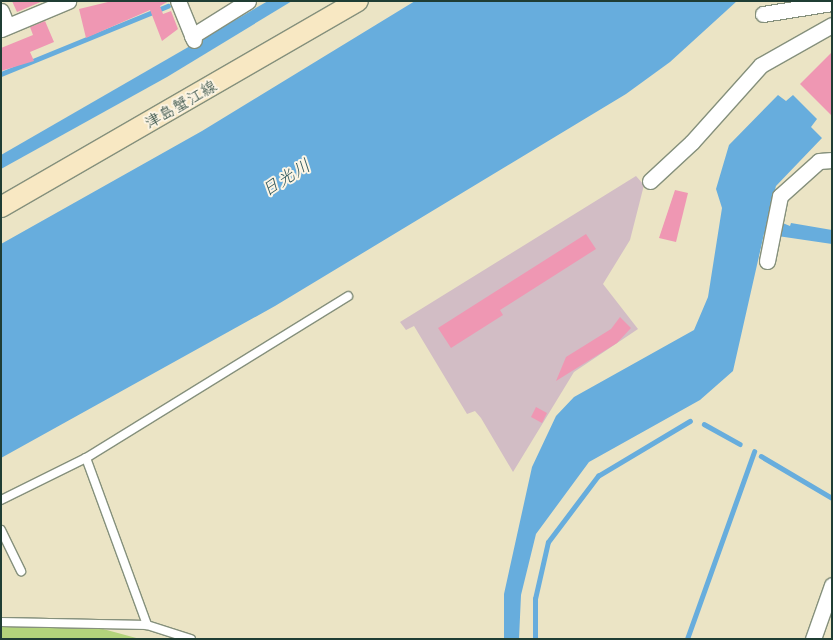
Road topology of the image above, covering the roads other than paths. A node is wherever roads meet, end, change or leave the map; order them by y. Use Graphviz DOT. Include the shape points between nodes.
graph roads {
  1 [pos="68,1"];
  2 [pos="178,1"];
  3 [pos="248,1"];
  4 [pos="358,1"];
  5 [pos="832,3"];
  6 [pos="1,11"];
  7 [pos="763,14"];
  8 [pos="832,25"];
  9 [pos="4,27"];
  10 [pos="832,160"];
  11 [pos="650,182"];
  12 [pos="1,207"];
  13 [pos="766,261"];
  14 [pos="348,296"];
  15 [pos="86,458"];
  16 [pos="1,500"];
  17 [pos="1,530"];
  18 [pos="21,571"];
  19 [pos="832,585"];
  20 [pos="1,622"];
  21 [pos="147,625"];
  22 [pos="191,639"];
  23 [pos="813,639"];
  1 -- 9 [label="street"];
  2 -- 3 [label="street" via="193,38"];
  4 -- 12 [label="main road, 津島蟹江線"];
  5 -- 7 [label="street"];
  6 -- 9 [label="street"];
  8 -- 11 [label="street" via="761,65 692,142"];
  10 -- 13 [label="street" via="819,161 780,196"];
  14 -- 15 [label="lane"];
  15 -- 16 [label="lane"];
  15 -- 21 [label="lane"];
  17 -- 18 [label="lane"];
  19 -- 23 [label="street"];
  20 -- 21 [label="lane"];
  21 -- 22 [label="lane"];
}
